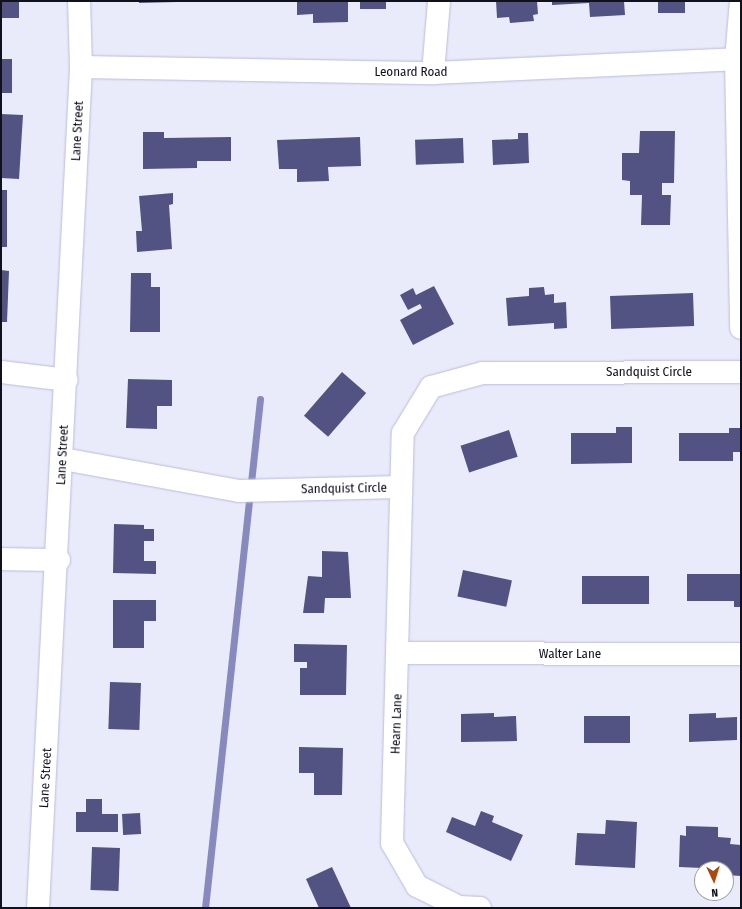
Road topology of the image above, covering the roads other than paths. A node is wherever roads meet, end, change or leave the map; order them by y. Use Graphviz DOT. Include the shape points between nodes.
graph roads {
  1 [pos="79,1"];
  2 [pos="440,1"];
  3 [pos="740,1"];
  4 [pos="739,59"];
  5 [pos="81,67"];
  6 [pos="433,73"];
  7 [pos="741,328"];
  8 [pos="1,372"];
  9 [pos="741,372"];
  10 [pos="67,380"];
  11 [pos="63,458"];
  12 [pos="400,488"];
  13 [pos="1,559"];
  14 [pos="58,560"];
  15 [pos="399,653"];
  16 [pos="741,654"];
  17 [pos="38,908"];
  18 [pos="480,908"];
  1 -- 5 [label="street, Lane Street"];
  2 -- 6 [label="street"];
  3 -- 4 [label="street"];
  4 -- 6 [label="street, Leonard Road"];
  4 -- 7 [label="street"];
  5 -- 6 [label="street, Leonard Road"];
  5 -- 10 [label="street, Lane Street"];
  8 -- 10 [label="street"];
  9 -- 12 [label="street, Sandquist Circle" via="483,373 431,387 403,433"];
  10 -- 11 [label="street, Lane Street"];
  11 -- 12 [label="street, Sandquist Circle" via="238,491"];
  11 -- 14 [label="street, Lane Street"];
  12 -- 15 [label="street, Hearn Lane"];
  13 -- 14 [label="street"];
  14 -- 17 [label="street, Lane Street"];
  15 -- 16 [label="street, Walter Lane"];
  15 -- 18 [label="street, Hearn Lane" via="392,843 417,886 459,907"];
}
